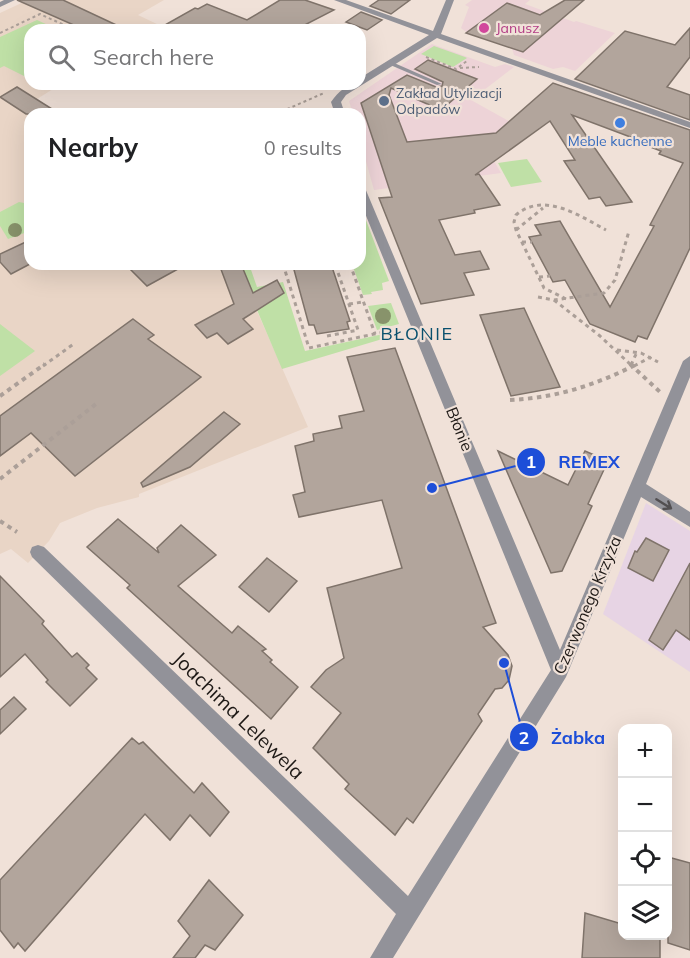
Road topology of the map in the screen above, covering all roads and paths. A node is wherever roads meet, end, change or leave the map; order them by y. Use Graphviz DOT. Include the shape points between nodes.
graph roads {
  1 [pos="11,0"];
  2 [pos="338,0"];
  3 [pos="450,0"];
  4 [pos="0,5"];
  5 [pos="57,14"];
  6 [pos="50,18"];
  7 [pos="62,24"];
  8 [pos="0,33"];
  9 [pos="436,35"];
  10 [pos="416,54"];
  11 [pos="471,58"];
  12 [pos="390,63"];
  13 [pos="481,67"];
  14 [pos="456,69"];
  15 [pos="366,78"];
  16 [pos="440,84"];
  17 [pos="348,90"];
  18 [pos="326,92"];
  19 [pos="286,108"];
  20 [pos="338,108"];
  21 [pos="690,125"];
  22 [pos="366,202"];
  23 [pos="544,207"];
  24 [pos="516,230"];
  25 [pos="606,230"];
  26 [pos="629,231"];
  27 [pos="522,242"];
  28 [pos="532,242"];
  29 [pos="285,270"];
  30 [pos="337,270"];
  31 [pos="352,270"];
  32 [pos="550,276"];
  33 [pos="539,277"];
  34 [pos="538,297"];
  35 [pos="566,299"];
  36 [pos="555,300"];
  37 [pos="363,302"];
  38 [pos="349,304"];
  39 [pos="401,319"];
  40 [pos="375,334"];
  41 [pos="327,336"];
  42 [pos="75,343"];
  43 [pos="615,350"];
  44 [pos="637,352"];
  45 [pos="651,357"];
  46 [pos="690,361"];
  47 [pos="658,362"];
  48 [pos="632,366"];
  49 [pos="660,392"];
  50 [pos="0,396"];
  51 [pos="510,400"];
  52 [pos="96,404"];
  53 [pos="0,479"];
  54 [pos="638,487"];
  55 [pos="690,520"];
  56 [pos="0,521"];
  57 [pos="17,532"];
  58 [pos="38,552"];
  59 [pos="560,671"];
  60 [pos="408,911"];
  61 [pos="381,958"];
  1 -- 4 [label="street"];
  2 -- 9 [label="street"];
  3 -- 9 [label="street"];
  5 -- 6 [label="path"];
  6 -- 7 [label="path"];
  6 -- 8 [label="path" via="40,14"];
  9 -- 12 [label="street"];
  9 -- 21 [label="street"];
  10 -- 14 [label="path"];
  11 -- 14 [label="path"];
  12 -- 15 [label="street"];
  12 -- 16 [label="lane"];
  13 -- 14 [label="path"];
  17 -- 20 [label="street" via="336,102"];
  18 -- 19 [label="path"];
  22 -- 59 [label="street, Błonie"];
  23 -- 24 [label="path"];
  23 -- 24 [label="path" via="516,212 512,223"];
  23 -- 25 [label="path" via="565,209"];
  24 -- 27 [label="path"];
  26 -- 35 [label="path" via="615,280 604,293"];
  27 -- 28 [label="path"];
  27 -- 33 [label="path"];
  29 -- 40 [label="path" via="309,348"];
  30 -- 38 [label="path"];
  31 -- 37 [label="path"];
  32 -- 33 [label="path"];
  33 -- 35 [label="path" via="544,288"];
  34 -- 36 [label="path"];
  35 -- 36 [label="path"];
  36 -- 43 [label="path"];
  37 -- 38 [label="path"];
  37 -- 40 [label="path"];
  38 -- 41 [label="path" via="358,330"];
  39 -- 40 [label="path" via="404,327"];
  42 -- 50 [label="path"];
  43 -- 44 [label="path"];
  43 -- 48 [label="path"];
  44 -- 45 [label="path"];
  44 -- 48 [label="path"];
  45 -- 47 [label="path"];
  45 -- 48 [label="path"];
  46 -- 54 [label="street, Czerwonego Krzyża"];
  48 -- 49 [label="path"];
  48 -- 51 [label="path" via="580,391"];
  52 -- 53 [label="path"];
  54 -- 55 [label="street, one-way"];
  54 -- 59 [label="street, Czerwonego Krzyża"];
  56 -- 57 [label="path"];
  58 -- 60 [label="street, Joachima Lelewela"];
  59 -- 60 [label="street, Czerwonego Krzyża"];
  60 -- 61 [label="street, Czerwonego Krzyża"];
}
